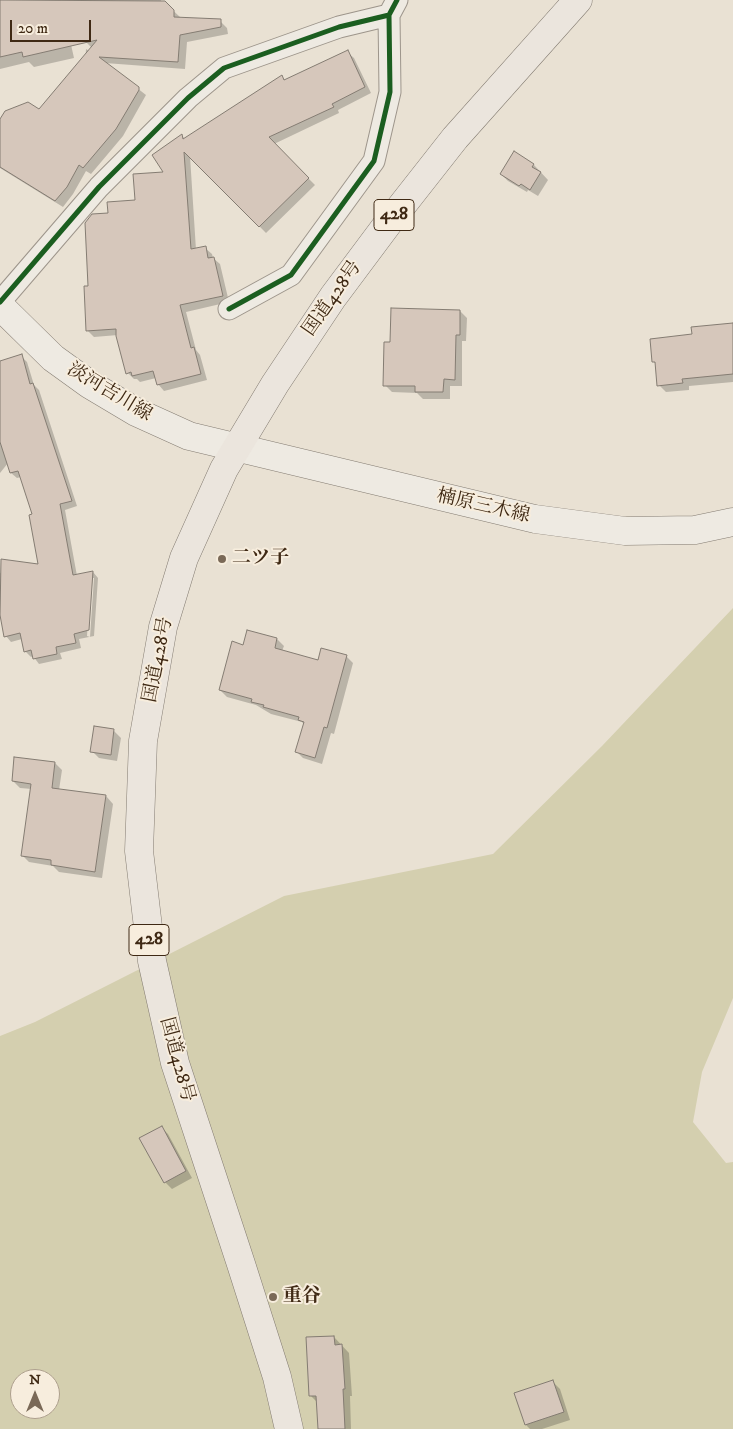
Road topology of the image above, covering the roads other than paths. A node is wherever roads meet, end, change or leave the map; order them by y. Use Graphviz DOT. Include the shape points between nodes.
graph roads {
  1 [pos="578,0"];
  2 [pos="393,7"];
  3 [pos="0,302"];
  4 [pos="0,306"];
  5 [pos="229,309"];
  6 [pos="236,449"];
  7 [pos="733,522"];
  8 [pos="289,1429"];
  1 -- 6 [label="highway, 国道428号 / 428" via="455,138 389,222 333,297"];
  2 -- 3 [label="street" via="224,68 188,98 99,187"];
  2 -- 5 [label="street" via="390,92 374,161 291,275"];
  4 -- 6 [label="main road, 淡河吉川線" via="53,358 89,384 136,412 189,436"];
  6 -- 7 [label="main road, 楠原三木線" via="535,519 625,531 695,530"];
  6 -- 8 [label="highway, 国道428号 / 428" via="184,558 163,627 143,742 139,851 152,961 174,1063 277,1377"];
}
